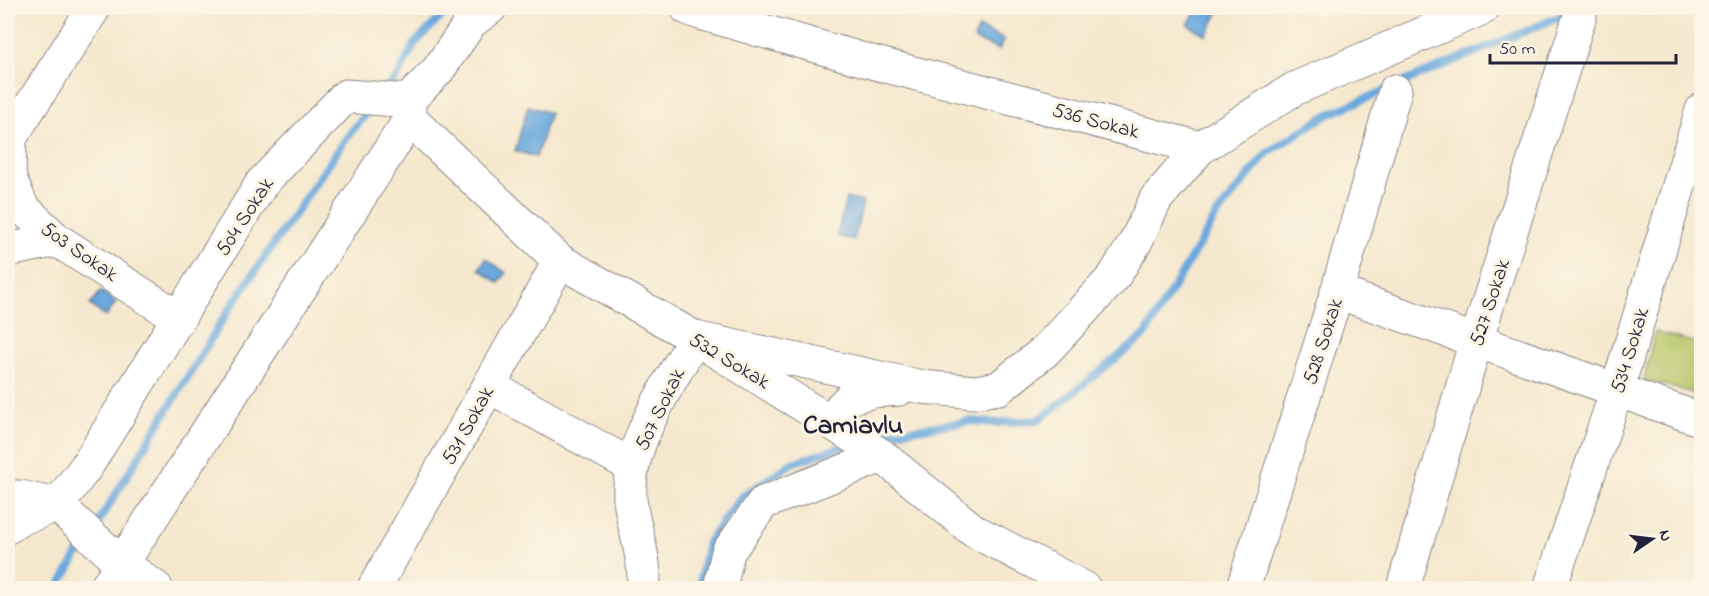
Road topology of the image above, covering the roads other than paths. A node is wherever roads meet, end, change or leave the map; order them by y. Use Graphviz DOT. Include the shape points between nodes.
graph roads {
  1 [pos="94,8"];
  2 [pos="490,8"];
  3 [pos="687,8"];
  4 [pos="1483,8"];
  5 [pos="1580,16"];
  6 [pos="1395,91"];
  7 [pos="409,110"];
  8 [pos="1701,110"];
  9 [pos="1200,148"];
  10 [pos="57,240"];
  11 [pos="8,250"];
  12 [pos="560,261"];
  13 [pos="1337,292"];
  14 [pos="179,318"];
  15 [pos="695,338"];
  16 [pos="1476,341"];
  17 [pos="489,386"];
  18 [pos="921,387"];
  19 [pos="1617,390"];
  20 [pos="1701,420"];
  21 [pos="843,430"];
  22 [pos="882,456"];
  23 [pos="632,466"];
  24 [pos="8,497"];
  25 [pos="57,505"];
  26 [pos="8,527"];
  27 [pos="114,576"];
  28 [pos="156,588"];
  29 [pos="374,588"];
  30 [pos="643,588"];
  31 [pos="720,588"];
  32 [pos="1084,588"];
  33 [pos="1243,588"];
  34 [pos="1403,588"];
  35 [pos="1550,588"];
  1 -- 10 [label="street, 503 Sokak" via="10,138 9,176 22,207"];
  2 -- 7 [label="street" via="471,22"];
  3 -- 9 [label="street, 536 Sokak" via="875,63"];
  4 -- 9 [label="street" via="1294,89"];
  5 -- 16 [label="street, 527 Sokak"];
  6 -- 13 [label="street, 528 Sokak"];
  7 -- 12 [label="street, 532 Sokak"];
  7 -- 14 [label="street, 504 Sokak" via="346,96 262,183"];
  7 -- 27 [label="street"];
  8 -- 19 [label="street, 534 Sokak"];
  9 -- 18 [label="street" via="1156,200 1113,278 1045,351 999,388 975,392"];
  10 -- 11 [label="street"];
  10 -- 14 [label="street, 503 Sokak"];
  12 -- 15 [label="street, 532 Sokak"];
  12 -- 17 [label="street, 531 Sokak"];
  13 -- 16 [label="street"];
  13 -- 33 [label="street, 528 Sokak"];
  14 -- 25 [label="street, 504 Sokak" via="86,467"];
  15 -- 18 [label="street"];
  15 -- 21 [label="street, 532 Sokak"];
  15 -- 23 [label="street, 507 Sokak" via="650,421"];
  16 -- 19 [label="street"];
  16 -- 34 [label="street, 527 Sokak"];
  17 -- 23 [label="street"];
  17 -- 29 [label="street, 531 Sokak"];
  18 -- 21 [label="street" via="851,397 838,411"];
  19 -- 20 [label="street"];
  19 -- 35 [label="street, 534 Sokak"];
  21 -- 22 [label="street, 532 Sokak"];
  22 -- 31 [label="street" via="763,504 728,552"];
  22 -- 32 [label="street, 532 Sokak" via="974,531"];
  23 -- 30 [label="street, 507 Sokak" via="630,498 645,576"];
  24 -- 25 [label="street"];
  25 -- 26 [label="street"];
  25 -- 27 [label="street"];
  27 -- 28 [label="street"];
}
